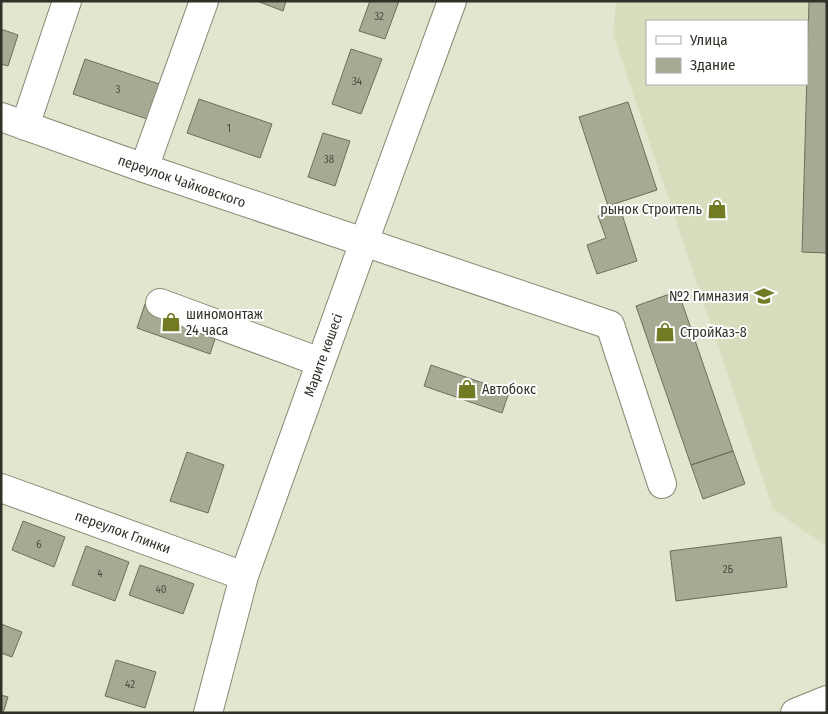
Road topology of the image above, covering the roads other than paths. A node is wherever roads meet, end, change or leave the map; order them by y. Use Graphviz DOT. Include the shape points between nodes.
graph roads {
  1 [pos="67,1"];
  2 [pos="204,1"];
  3 [pos="452,1"];
  4 [pos="13,121"];
  5 [pos="144,168"];
  6 [pos="364,242"];
  7 [pos="160,303"];
  8 [pos="320,362"];
  9 [pos="662,484"];
  10 [pos="3,495"];
  11 [pos="244,576"];
  12 [pos="827,700"];
  13 [pos="208,713"];
  14 [pos="795,713"];
  1 -- 4 [label="street"];
  2 -- 5 [label="street"];
  3 -- 6 [label="street, Марите көшесі"];
  4 -- 5 [label="street, переулок Чайковского"];
  5 -- 6 [label="street, переулок Чайковского"];
  6 -- 8 [label="street, Марите көшесі"];
  6 -- 9 [label="street, переулок Чайковского" via="610,325"];
  7 -- 8 [label="street"];
  8 -- 11 [label="street, Марите көшесі"];
  10 -- 11 [label="street, переулок Глинки"];
  11 -- 13 [label="street, Марите көшесі"];
  12 -- 14 [label="street"];
}
